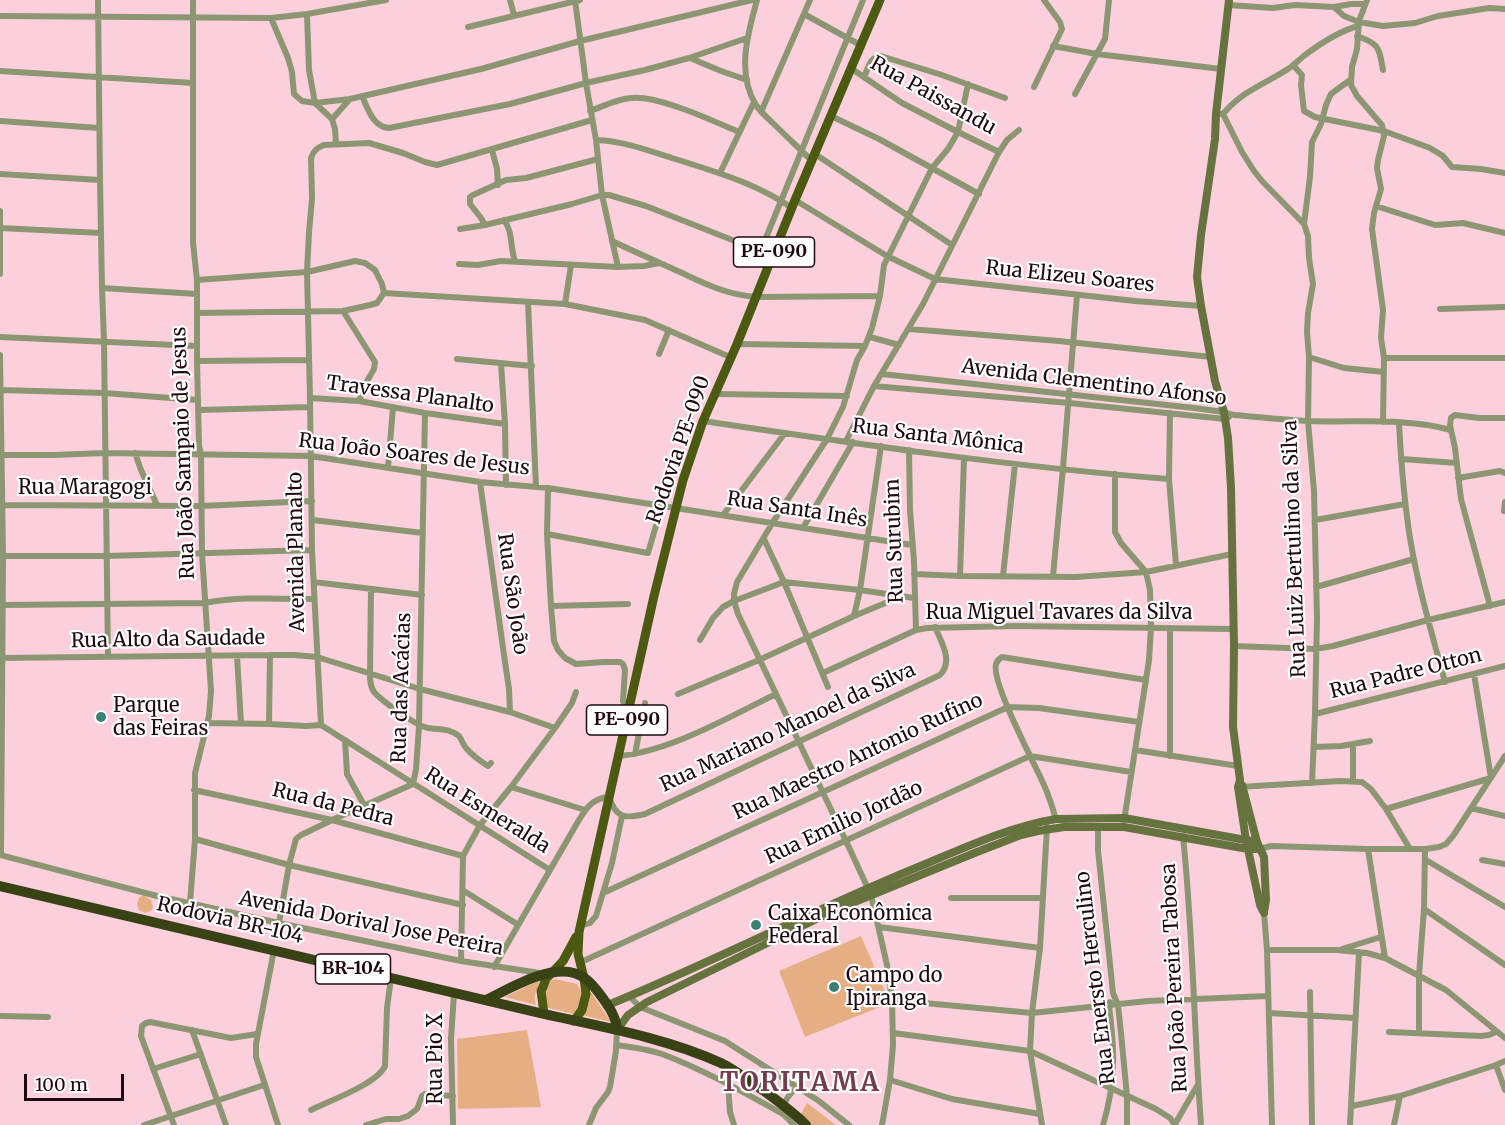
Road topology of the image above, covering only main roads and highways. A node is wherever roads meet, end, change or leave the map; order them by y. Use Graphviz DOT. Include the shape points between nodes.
graph roads {
  1 [pos="880,0"];
  2 [pos="0,886"];
  3 [pos="579,929"];
  4 [pos="549,973"];
  5 [pos="584,978"];
  6 [pos="486,1000"];
  7 [pos="544,1014"];
  8 [pos="574,1021"];
  9 [pos="617,1030"];
  10 [pos="806,1125"];
  1 -- 3 [label="main road, Rodovia PE-090 / PE-090" via="703,421 683,480"];
  2 -- 6 [label="highway, Rodovia BR-104 / BR-104"];
  3 -- 4 [label="main road, Rodovia PE-090 / PE-090" via="568,953"];
  3 -- 5 [label="main road, Rodovia PE-090 / PE-090" via="578,954"];
  4 -- 5 [label="highway" via="568,972"];
  4 -- 6 [label="highway"];
  4 -- 7 [label="main road, Rodovia PE-090 / PE-090" via="541,992"];
  5 -- 8 [label="main road, Rodovia PE-090 / PE-090" via="585,999"];
  5 -- 9 [label="highway" via="608,1005"];
  6 -- 7 [label="highway, Rodovia BR-104 / BR-104"];
  7 -- 8 [label="highway, Rodovia BR-104 / BR-104"];
  8 -- 9 [label="highway, Rodovia BR-104 / BR-104"];
  9 -- 10 [label="highway, Rodovia BR-104 / BR-104" via="670,1044 722,1064"];
}
